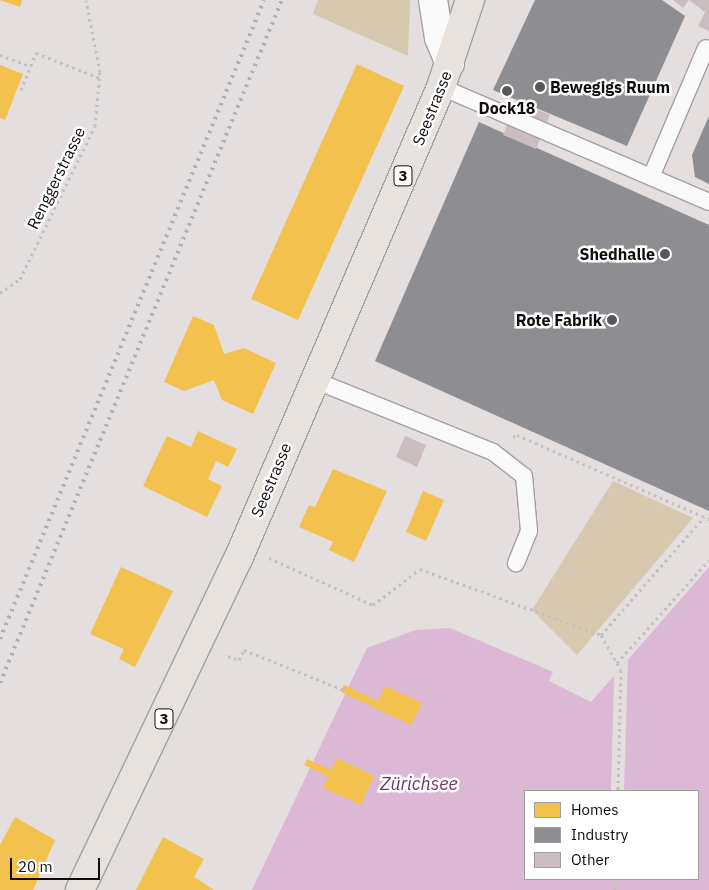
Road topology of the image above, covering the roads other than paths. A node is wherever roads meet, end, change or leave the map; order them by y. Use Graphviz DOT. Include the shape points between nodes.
graph roads {
  1 [pos="433,0"];
  2 [pos="470,0"];
  3 [pos="487,0"];
  4 [pos="706,48"];
  5 [pos="446,76"];
  6 [pos="651,177"];
  7 [pos="709,202"];
  8 [pos="314,380"];
  9 [pos="516,564"];
  10 [pos="80,890"];
  1 -- 5 [label="main road, Seestrasse"];
  2 -- 5 [label="main road, Seestrasse / 3"];
  3 -- 5 [label="main road, Seestrasse / 3"];
  4 -- 6 [label="lane"];
  5 -- 6 [label="lane"];
  5 -- 8 [label="main road, Seestrasse / 3"];
  6 -- 7 [label="lane"];
  8 -- 9 [label="lane" via="493,452 524,476 529,531"];
  8 -- 10 [label="main road, Seestrasse / 3" via="243,547"];
}
